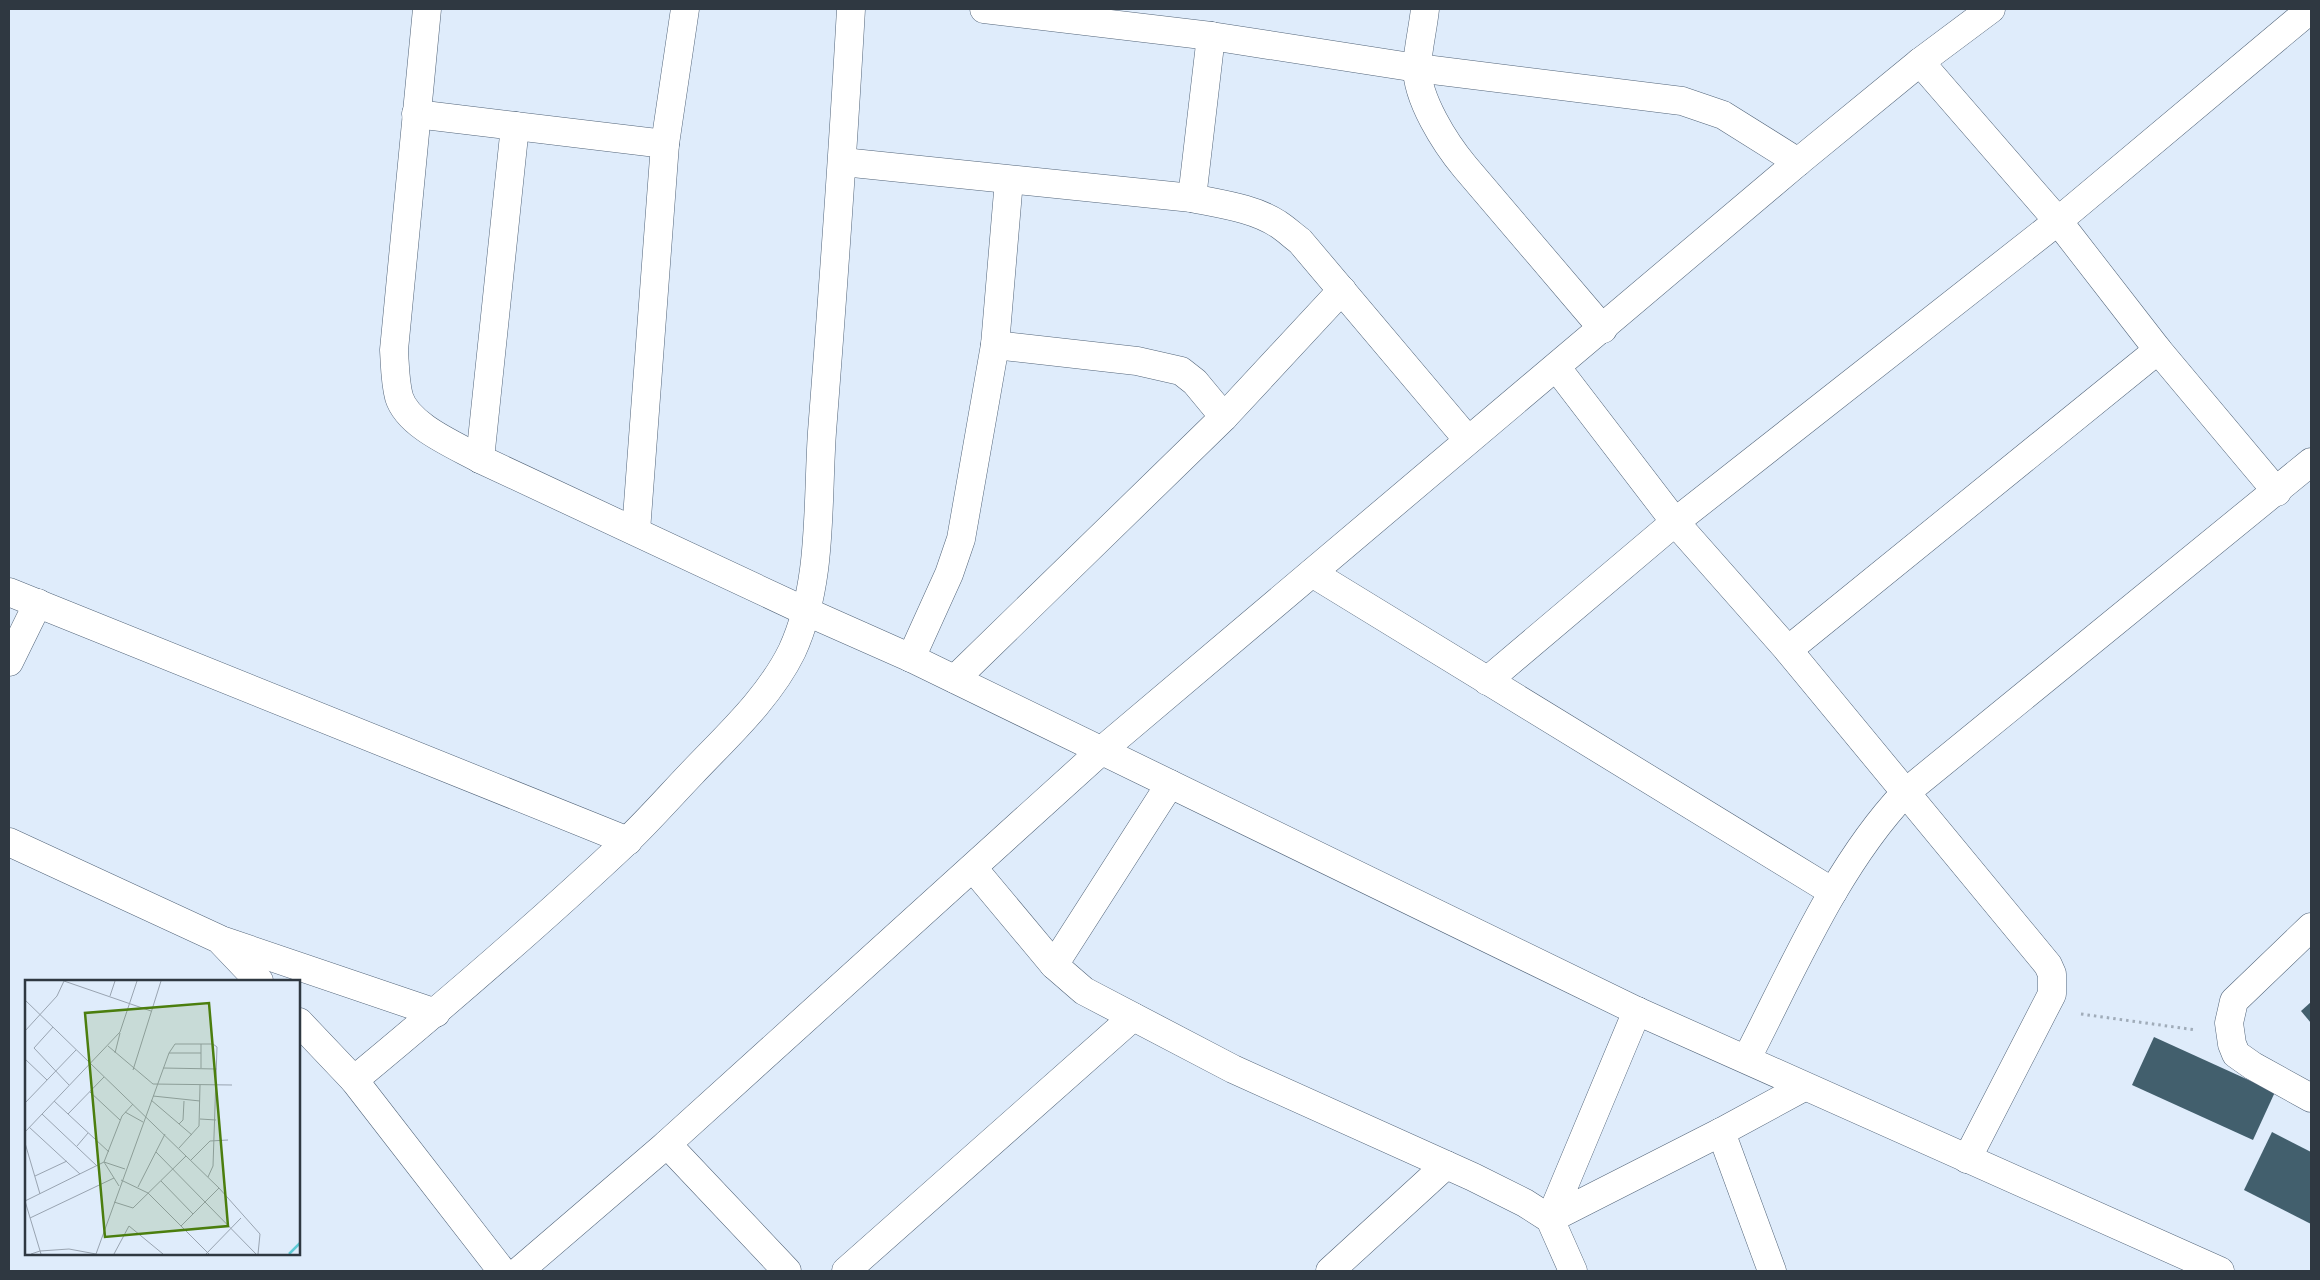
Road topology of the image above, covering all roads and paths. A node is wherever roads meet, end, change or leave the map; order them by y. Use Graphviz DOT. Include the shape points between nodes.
graph roads {
  1 [pos="427,9"];
  2 [pos="685,9"];
  3 [pos="851,9"];
  4 [pos="984,9"];
  5 [pos="1425,9"];
  6 [pos="1991,9"];
  7 [pos="2310,9"];
  8 [pos="1211,36"];
  9 [pos="1920,62"];
  10 [pos="1417,68"];
  11 [pos="416,114"];
  12 [pos="515,126"];
  13 [pos="665,144"];
  14 [pos="843,162"];
  15 [pos="1798,162"];
  16 [pos="1009,180"];
  17 [pos="1192,198"];
  18 [pos="2058,221"];
  19 [pos="1342,290"];
  20 [pos="1603,329"];
  21 [pos="995,345"];
  22 [pos="2158,350"];
  23 [pos="1557,368"];
  24 [pos="1224,418"];
  25 [pos="1468,440"];
  26 [pos="480,460"];
  27 [pos="2311,462"];
  28 [pos="2277,492"];
  29 [pos="1675,522"];
  30 [pos="636,531"];
  31 [pos="1312,573"];
  32 [pos="9,592"];
  33 [pos="38,604"];
  34 [pos="805,611"];
  35 [pos="1788,650"];
  36 [pos="911,658"];
  37 [pos="9,662"];
  38 [pos="955,679"];
  39 [pos="1487,681"];
  40 [pos="1101,751"];
  41 [pos="1170,784"];
  42 [pos="1905,793"];
  43 [pos="628,841"];
  44 [pos="9,842"];
  45 [pos="973,868"];
  46 [pos="1833,892"];
  47 [pos="2311,927"];
  48 [pos="219,939"];
  49 [pos="1054,965"];
  50 [pos="259,980"];
  51 [pos="1637,1011"];
  52 [pos="2043,1011"];
  53 [pos="436,1013"];
  54 [pos="1133,1017"];
  55 [pos="300,1023"];
  56 [pos="2230,1036"];
  57 [pos="1747,1058"];
  58 [pos="354,1080"];
  59 [pos="1804,1086"];
  60 [pos="2311,1098"];
  61 [pos="1720,1132"];
  62 [pos="668,1144"];
  63 [pos="1967,1159"];
  64 [pos="1446,1165"];
  65 [pos="1550,1219"];
  66 [pos="502,1271"];
  67 [pos="519,1271"];
  68 [pos="787,1271"];
  69 [pos="846,1271"];
  70 [pos="1330,1271"];
  71 [pos="1573,1271"];
  72 [pos="1772,1271"];
  73 [pos="2220,1271"];
  1 -- 11 [label="street"];
  2 -- 13 [label="street"];
  3 -- 14 [label="street"];
  4 -- 8 [label="street"];
  5 -- 10 [label="street"];
  6 -- 9 [label="street"];
  7 -- 18 [label="street"];
  8 -- 10 [label="street"];
  8 -- 17 [label="street"];
  9 -- 15 [label="street"];
  9 -- 18 [label="street"];
  10 -- 15 [label="street" via="1682,101 1723,115"];
  10 -- 20 [label="street" via="1429,110 1447,146"];
  11 -- 12 [label="street"];
  11 -- 26 [label="street" via="394,350 395,381 408,414"];
  12 -- 13 [label="street"];
  12 -- 26 [label="street"];
  13 -- 30 [label="street"];
  14 -- 16 [label="street"];
  14 -- 34 [label="street" via="814,569"];
  15 -- 20 [label="street"];
  16 -- 17 [label="street"];
  16 -- 21 [label="street"];
  17 -- 19 [label="street" via="1234,207 1278,223 1300,241"];
  18 -- 22 [label="street"];
  18 -- 29 [label="street"];
  19 -- 24 [label="street"];
  19 -- 25 [label="street"];
  20 -- 23 [label="street"];
  21 -- 24 [label="street" via="1137,361 1181,371 1195,382"];
  21 -- 36 [label="street" via="961,538 949,574"];
  22 -- 28 [label="street"];
  22 -- 35 [label="street"];
  23 -- 25 [label="street"];
  23 -- 29 [label="street"];
  24 -- 38 [label="street"];
  25 -- 31 [label="street"];
  26 -- 30 [label="street"];
  27 -- 28 [label="street"];
  28 -- 42 [label="street"];
  29 -- 35 [label="street"];
  29 -- 39 [label="street"];
  30 -- 34 [label="street"];
  31 -- 39 [label="street"];
  31 -- 40 [label="street"];
  32 -- 33 [label="street"];
  33 -- 37 [label="street"];
  33 -- 43 [label="street"];
  34 -- 36 [label="street"];
  34 -- 43 [label="street" via="792,651 771,684"];
  35 -- 42 [label="street"];
  36 -- 38 [label="street"];
  38 -- 40 [label="street"];
  39 -- 46 [label="street"];
  40 -- 41 [label="street"];
  40 -- 45 [label="street"];
  41 -- 49 [label="street"];
  41 -- 51 [label="street"];
  42 -- 46 [label="street" via="1860,847"];
  42 -- 52 [label="street" via="2048,965 2054,984"];
  43 -- 53 [label="street"];
  44 -- 48 [label="street"];
  45 -- 49 [label="street"];
  45 -- 62 [label="street"];
  46 -- 57 [label="street"];
  47 -- 56 [label="street" via="2234,1001 2230,1013"];
  48 -- 50 [label="street"];
  48 -- 53 [label="street"];
  49 -- 54 [label="street" via="1084,991"];
  51 -- 57 [label="street"];
  51 -- 65 [label="street"];
  52 -- 56 [label="path" via="2098,1015"];
  52 -- 63 [label="street"];
  53 -- 58 [label="street"];
  54 -- 64 [label="street" via="1233,1069"];
  54 -- 69 [label="street"];
  55 -- 58 [label="street"];
  56 -- 60 [label="street" via="2236,1054"];
  57 -- 59 [label="street"];
  58 -- 66 [label="street"];
  59 -- 61 [label="street"];
  59 -- 63 [label="street"];
  61 -- 65 [label="street"];
  61 -- 72 [label="street"];
  62 -- 67 [label="street"];
  62 -- 68 [label="street"];
  63 -- 73 [label="street"];
  64 -- 65 [label="street" via="1525,1203"];
  64 -- 70 [label="street"];
  65 -- 71 [label="street"];
}
